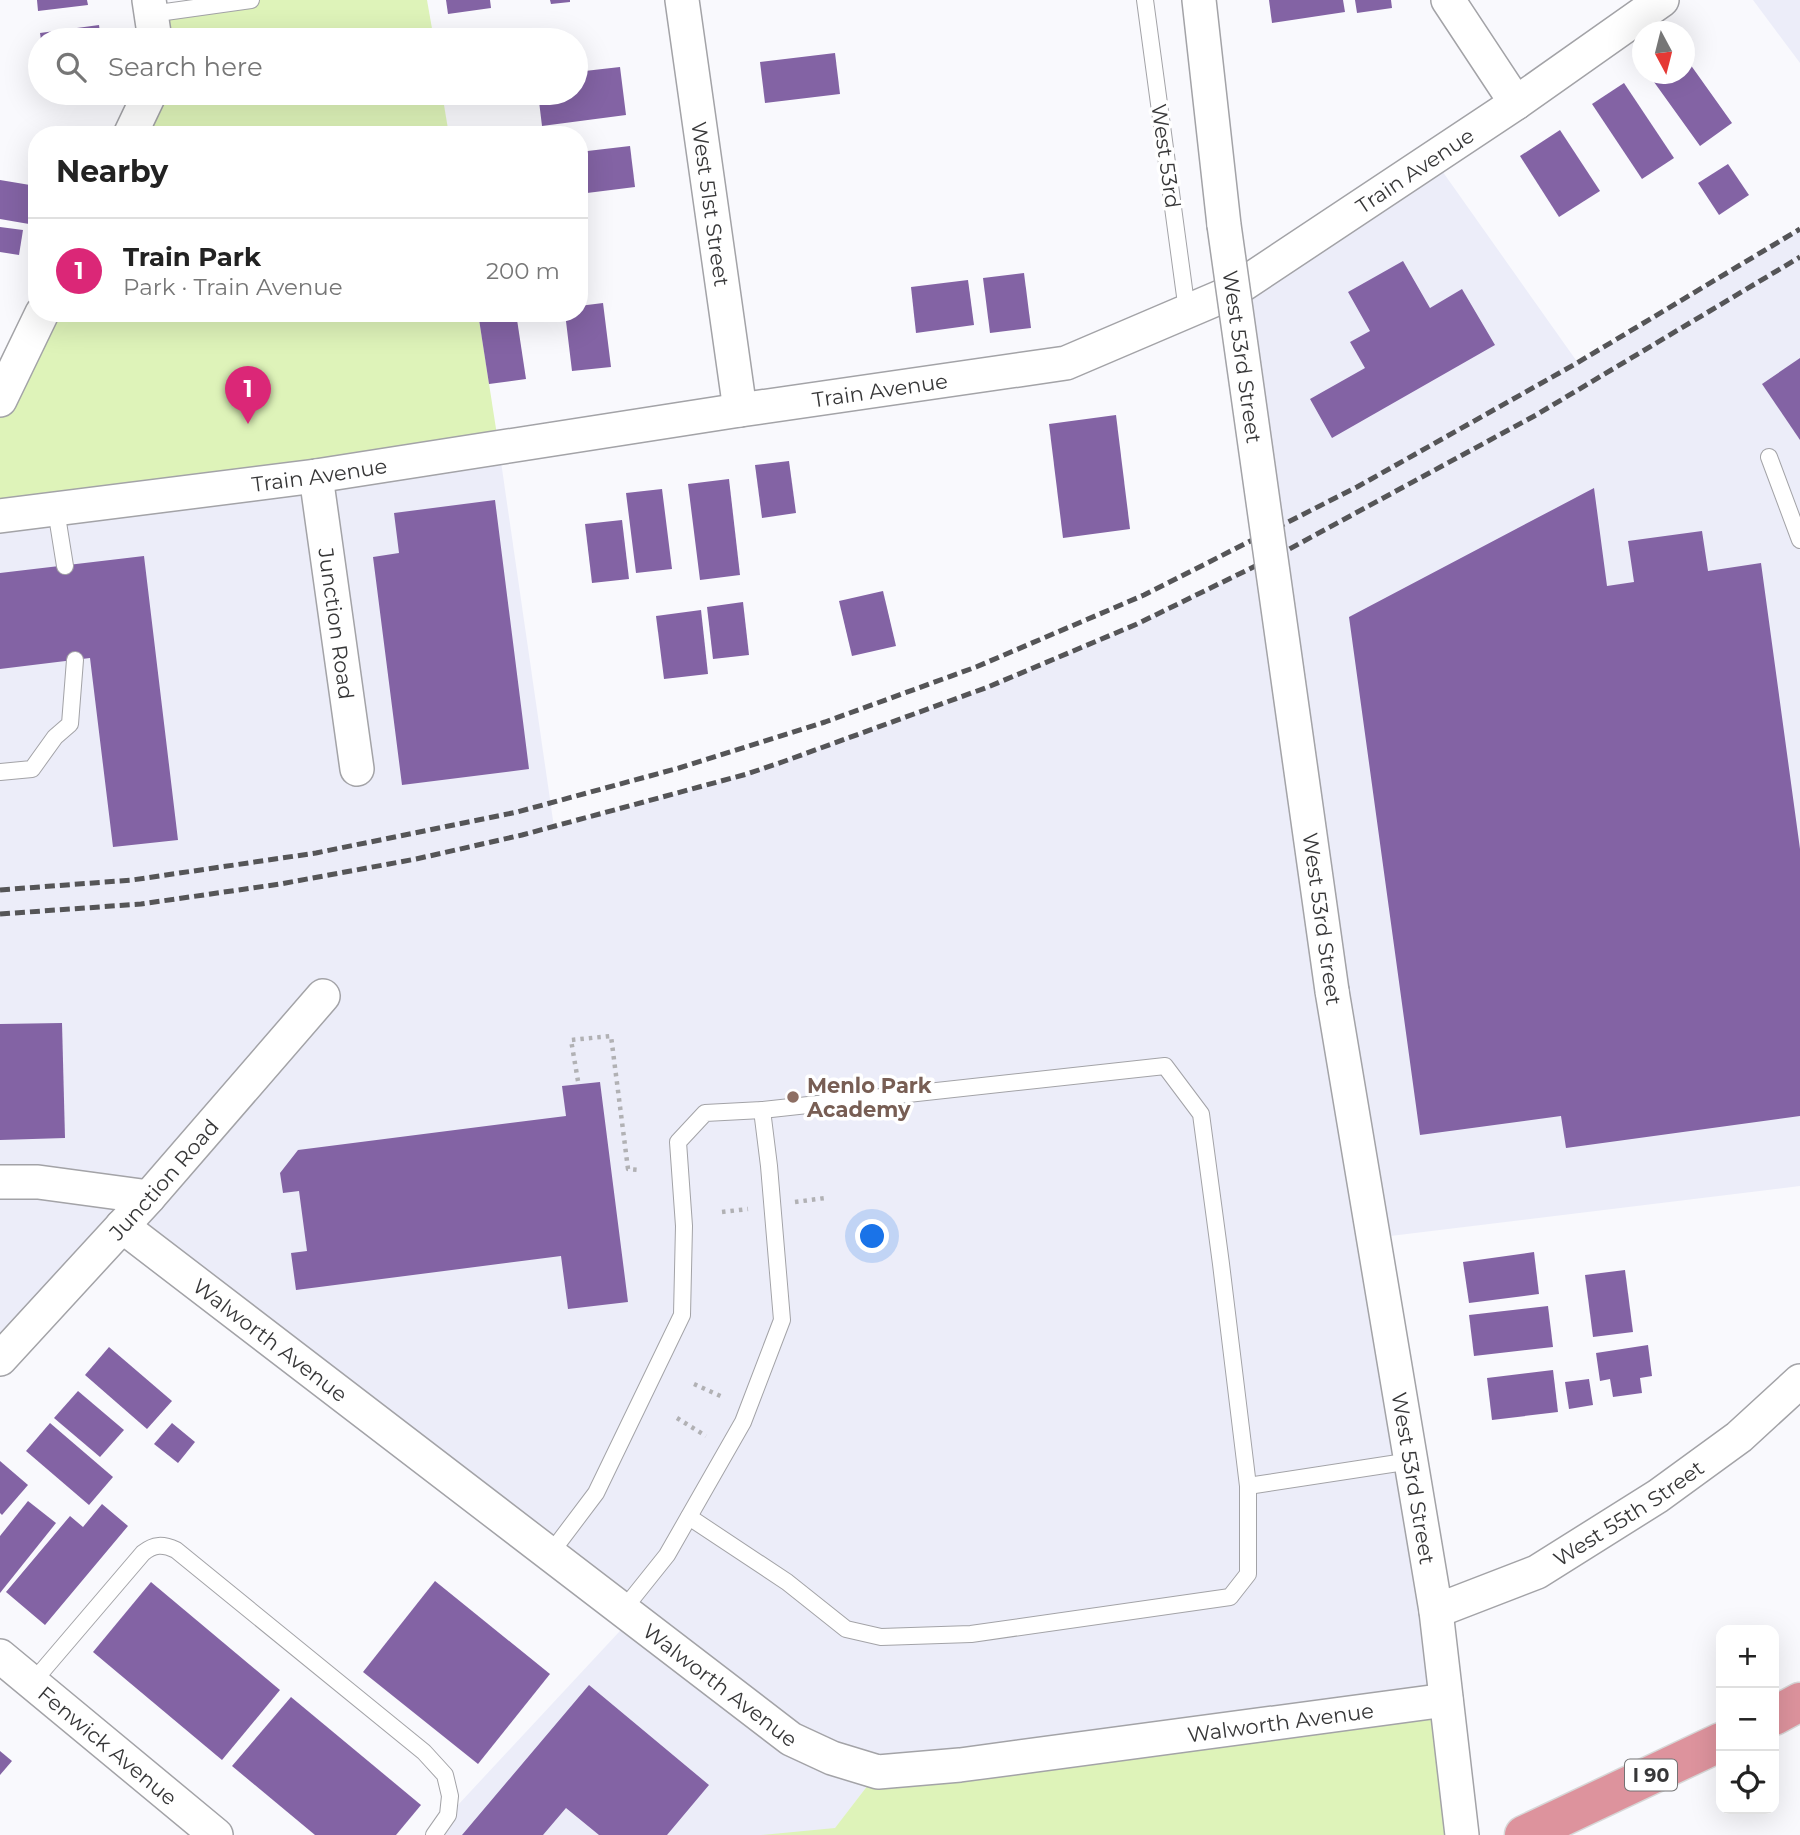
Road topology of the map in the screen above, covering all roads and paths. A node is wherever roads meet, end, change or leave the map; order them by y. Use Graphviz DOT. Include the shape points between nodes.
graph roads {
  1 [pos="251,0"];
  2 [pos="682,0"];
  3 [pos="1145,0"];
  4 [pos="1199,0"];
  5 [pos="1448,0"];
  6 [pos="1662,0"];
  7 [pos="151,18"];
  8 [pos="1516,103"];
  9 [pos="144,105"];
  10 [pos="134,126"];
  11 [pos="1187,311"];
  12 [pos="39,322"];
  13 [pos="0,400"];
  14 [pos="740,410"];
  15 [pos="1769,457"];
  16 [pos="316,476"];
  17 [pos="56,510"];
  18 [pos="0,516"];
  19 [pos="1800,540"];
  20 [pos="65,566"];
  21 [pos="75,660"];
  22 [pos="357,769"];
  23 [pos="0,772"];
  24 [pos="323,996"];
  25 [pos="578,1081"];
  26 [pos="762,1110"];
  27 [pos="639,1170"];
  28 [pos="0,1182"];
  29 [pos="149,1198"];
  30 [pos="121,1226"];
  31 [pos="0,1359"];
  32 [pos="1800,1381"];
  33 [pos="694,1384"];
  34 [pos="748,1408"];
  35 [pos="677,1419"];
  36 [pos="728,1449"];
  37 [pos="1411,1461"];
  38 [pos="1248,1486"];
  39 [pos="689,1517"];
  40 [pos="550,1554"];
  41 [pos="623,1610"];
  42 [pos="1436,1611"];
  43 [pos="0,1656"];
  44 [pos="32,1683"];
  45 [pos="1446,1700"];
  46 [pos="1800,1702"];
  47 [pos="1779,1713"];
  48 [pos="1716,1744"];
  49 [pos="216,1835"];
  50 [pos="433,1835"];
  51 [pos="1462,1835"];
  52 [pos="1524,1835"];
  1 -- 7 [label="lane"];
  2 -- 14 [label="street, West 51st Street"];
  3 -- 11 [label="lane, West 53rd"];
  4 -- 37 [label="street, West 53rd Street, bridge" via="1224,225 1332,991"];
  5 -- 8 [label="street"];
  6 -- 8 [label="street, Train Avenue"];
  8 -- 11 [label="street, Train Avenue" via="1230,293"];
  9 -- 10 [label="street"];
  11 -- 14 [label="street, Train Avenue" via="1066,363"];
  12 -- 13 [label="street"];
  14 -- 16 [label="street, Train Avenue"];
  15 -- 19 [label="lane"];
  16 -- 17 [label="street, Train Avenue"];
  16 -- 22 [label="street, Junction Road"];
  17 -- 18 [label="street, Train Avenue"];
  17 -- 20 [label="lane"];
  21 -- 23 [label="lane" via="70,724 32,769"];
  24 -- 29 [label="street, Junction Road"];
  25 -- 27 [label="path" via="571,1040 611,1036 628,1169"];
  26 -- 34 [label="lane" via="782,1320"];
  26 -- 38 [label="lane" via="1165,1066 1201,1114"];
  26 -- 40 [label="lane" via="705,1113 678,1142 684,1226 682,1315 596,1493"];
  28 -- 29 [label="street" via="38,1182"];
  29 -- 30 [label="street, Junction Road"];
  30 -- 31 [label="street, Junction Road"];
  30 -- 40 [label="street, Walworth Avenue"];
  32 -- 42 [label="street, West 55th Street" via="1739,1437 1647,1503 1537,1572"];
  33 -- 34 [label="path"];
  34 -- 36 [label="lane"];
  35 -- 36 [label="path"];
  36 -- 39 [label="lane"];
  37 -- 38 [label="lane"];
  37 -- 42 [label="street, West 53rd Street"];
  38 -- 39 [label="lane" via="1248,1574 1230,1597 971,1634 881,1637 846,1629 787,1582"];
  39 -- 41 [label="lane" via="667,1555"];
  40 -- 41 [label="street, Walworth Avenue"];
  41 -- 45 [label="street, Walworth Avenue" via="791,1739 878,1772"];
  42 -- 45 [label="street, West 53rd Street"];
  43 -- 44 [label="street, Fenwick Avenue"];
  44 -- 49 [label="street, Fenwick Avenue"];
  44 -- 50 [label="lane" via="143,1553 150,1547 167,1546 424,1752 445,1774 448,1815"];
  45 -- 51 [label="street, West 53rd Street"];
  46 -- 47 [label="highway"];
  48 -- 52 [label="highway, I 90"];
}
